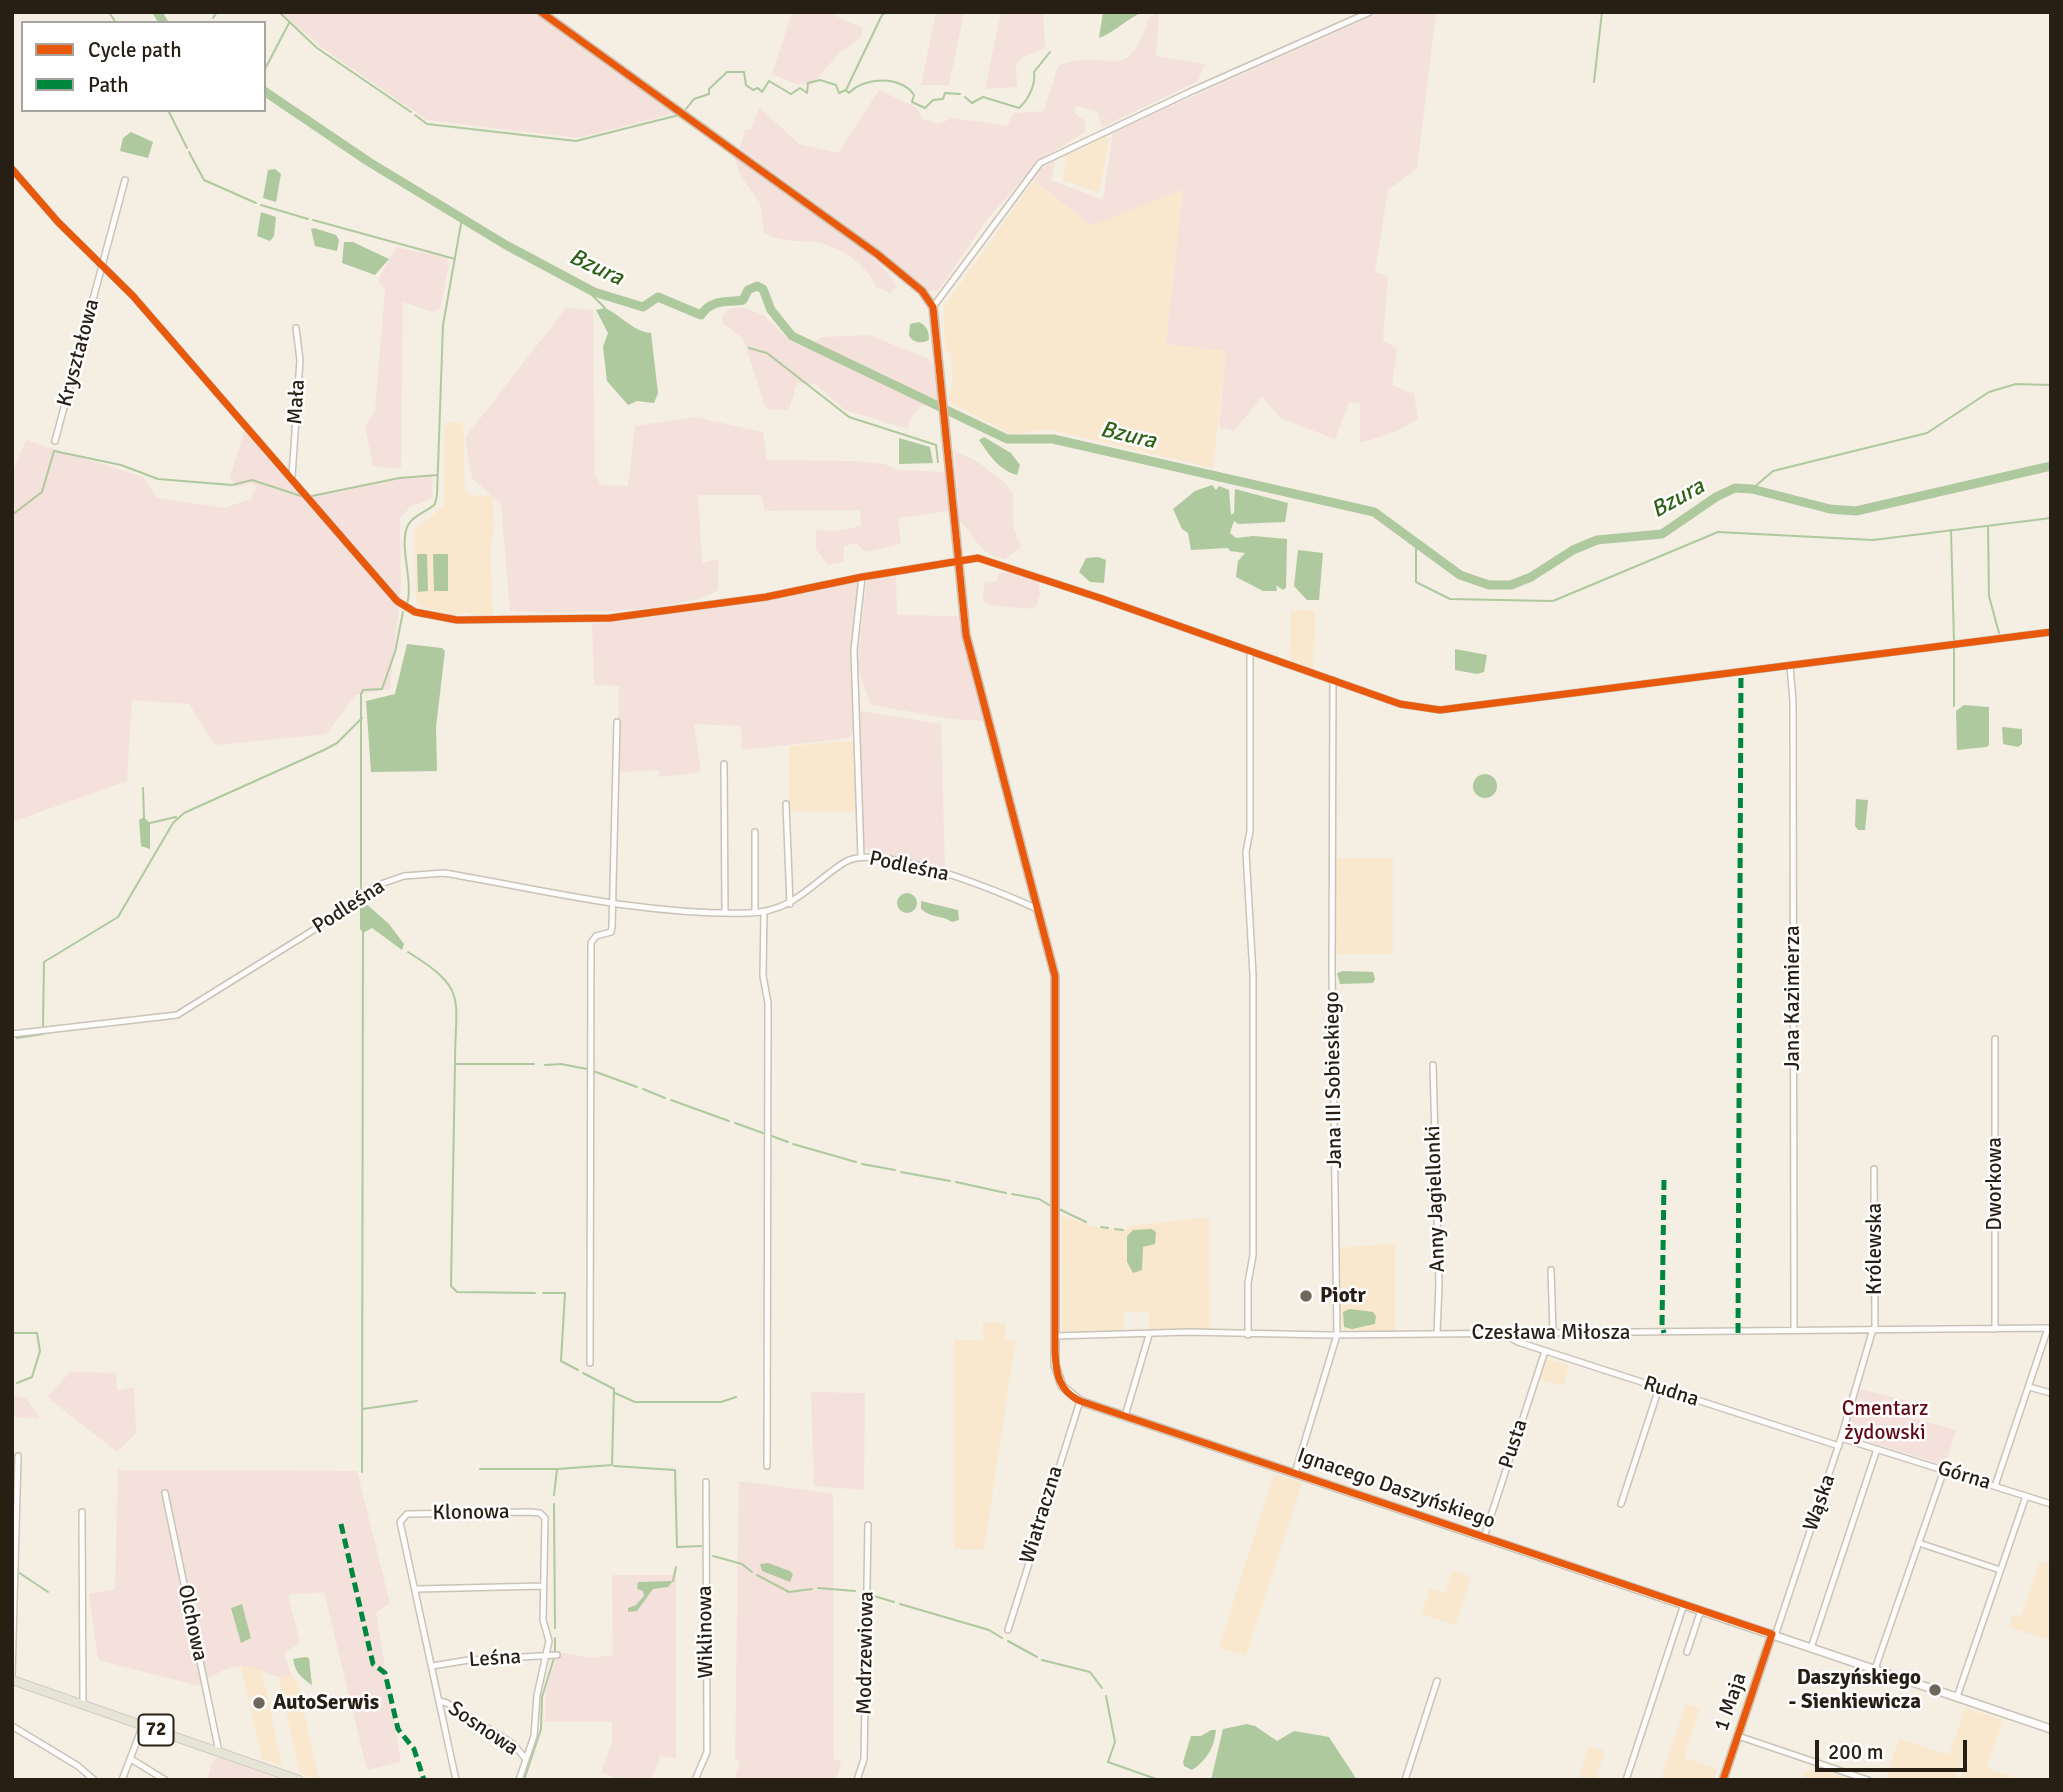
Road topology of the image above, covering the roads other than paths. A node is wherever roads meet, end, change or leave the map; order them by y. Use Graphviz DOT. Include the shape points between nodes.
graph roads {
  1 [pos="541,12"];
  2 [pos="1370,12"];
  3 [pos="12,169"];
  4 [pos="125,180"];
  5 [pos="102,265"];
  6 [pos="933,307"];
  7 [pos="296,328"];
  8 [pos="55,441"];
  9 [pos="292,477"];
  10 [pos="957,560"];
  11 [pos="862,577"];
  12 [pos="2051,632"];
  13 [pos="1250,651"];
  14 [pos="1790,666"];
  15 [pos="1333,680"];
  16 [pos="617,722"];
  17 [pos="724,764"];
  18 [pos="786,804"];
  19 [pos="755,832"];
  20 [pos="861,857"];
  21 [pos="790,904"];
  22 [pos="614,905"];
  23 [pos="1037,909"];
  24 [pos="764,911"];
  25 [pos="725,912"];
  26 [pos="755,912"];
  27 [pos="12,1034"];
  28 [pos="1995,1039"];
  29 [pos="1433,1065"];
  30 [pos="1874,1169"];
  31 [pos="1551,1270"];
  32 [pos="1874,1329"];
  33 [pos="1995,1329"];
  34 [pos="1794,1330"];
  35 [pos="1437,1332"];
  36 [pos="1553,1333"];
  37 [pos="1504,1334"];
  38 [pos="1149,1335"];
  39 [pos="1248,1335"];
  40 [pos="1337,1335"];
  41 [pos="1055,1336"];
  42 [pos="1545,1351"];
  43 [pos="590,1363"];
  44 [pos="2029,1387"];
  45 [pos="1659,1388"];
  46 [pos="2051,1393"];
  47 [pos="1080,1401"];
  48 [pos="1125,1416"];
  49 [pos="1841,1438"];
  50 [pos="1839,1446"];
  51 [pos="1877,1449"];
  52 [pos="18,1456"];
  53 [pos="767,1466"];
  54 [pos="1944,1470"];
  55 [pos="1295,1473"];
  56 [pos="706,1482"];
  57 [pos="1995,1486"];
  58 [pos="165,1493"];
  59 [pos="2026,1496"];
  60 [pos="14,1501"];
  61 [pos="1621,1504"];
  62 [pos="2051,1504"];
  63 [pos="82,1512"];
  64 [pos="868,1525"];
  65 [pos="1484,1537"];
  66 [pos="1919,1543"];
  67 [pos="2000,1570"];
  68 [pos="544,1586"];
  69 [pos="417,1590"];
  70 [pos="1684,1604"];
  71 [pos="1701,1610"];
  72 [pos="1008,1630"];
  73 [pos="1773,1635"];
  74 [pos="1811,1648"];
  75 [pos="1687,1652"];
  76 [pos="558,1655"];
  77 [pos="546,1657"];
  78 [pos="432,1666"];
  79 [pos="1875,1669"];
  80 [pos="12,1678"];
  81 [pos="1437,1681"];
  82 [pos="1957,1698"];
  83 [pos="439,1701"];
  84 [pos="83,1704"];
  85 [pos="143,1725"];
  86 [pos="12,1726"];
  87 [pos="2051,1729"];
  88 [pos="1738,1736"];
  89 [pos="219,1752"];
  90 [pos="131,1759"];
  91 [pos="525,1760"];
  92 [pos="94,1780"];
  93 [pos="122,1780"];
  94 [pos="164,1780"];
  95 [pos="299,1780"];
  96 [pos="456,1780"];
  97 [pos="519,1780"];
  98 [pos="695,1780"];
  99 [pos="857,1780"];
  100 [pos="1405,1780"];
  101 [pos="1626,1780"];
  102 [pos="1723,1780"];
  103 [pos="1868,1780"];
  1 -- 6 [label="street" via="877,254 922,291"];
  2 -- 6 [label="street" via="1040,163"];
  3 -- 5 [label="street"];
  4 -- 5 [label="street, Kryształowa"];
  5 -- 8 [label="street, Kryształowa"];
  5 -- 9 [label="street"];
  6 -- 10 [label="street"];
  7 -- 9 [label="street, Mała" via="300,360"];
  9 -- 11 [label="street" via="401,606 430,616 466,621 610,618 766,597"];
  10 -- 11 [label="street"];
  10 -- 13 [label="street" via="989,561"];
  10 -- 23 [label="street" via="974,671"];
  11 -- 20 [label="street" via="854,650"];
  12 -- 14 [label="street"];
  13 -- 15 [label="street"];
  13 -- 39 [label="street" via="1250,831 1246,852 1253,975 1253,1255"];
  14 -- 15 [label="street" via="1440,710 1400,704"];
  14 -- 34 [label="street, Jana Kazimierza"];
  15 -- 40 [label="street, Jana III Sobieskiego"];
  16 -- 22 [label="street"];
  17 -- 25 [label="street"];
  18 -- 21 [label="street"];
  19 -- 26 [label="street"];
  20 -- 21 [label="street, Podleśna" via="845,863"];
  20 -- 23 [label="street, Podleśna" via="951,875"];
  21 -- 24 [label="street, Podleśna"];
  22 -- 25 [label="street, Podleśna"];
  22 -- 27 [label="street, Podleśna" via="444,873 404,876 375,886 177,1015"];
  22 -- 43 [label="street" via="611,932 596,936 591,943"];
  23 -- 41 [label="street" via="1056,986"];
  24 -- 26 [label="street, Podleśna"];
  24 -- 53 [label="street" via="763,976 768,1003"];
  25 -- 26 [label="street, Podleśna"];
  28 -- 33 [label="street, Dworkowa"];
  29 -- 35 [label="street, Anny Jagiellonki"];
  30 -- 32 [label="street, Królewska"];
  31 -- 36 [label="street"];
  32 -- 33 [label="street, Czesława Miłosza"];
  32 -- 34 [label="street, Czesława Miłosza"];
  32 -- 49 [label="street, Wąska"];
  33 -- 44 [label="street, Czesława Miłosza" via="2048,1328"];
  34 -- 36 [label="street, Czesława Miłosza"];
  35 -- 37 [label="street, Czesława Miłosza"];
  35 -- 40 [label="street, Czesława Miłosza"];
  36 -- 37 [label="street, Czesława Miłosza"];
  37 -- 42 [label="street, Rudna"];
  38 -- 39 [label="street, Czesława Miłosza"];
  38 -- 41 [label="street, Czesława Miłosza"];
  38 -- 48 [label="street"];
  39 -- 40 [label="street, Czesława Miłosza"];
  40 -- 55 [label="street, Jana III Sobieskiego"];
  41 -- 47 [label="street" via="1058,1377 1065,1390"];
  42 -- 45 [label="street, Rudna"];
  42 -- 65 [label="street, Pusta"];
  44 -- 46 [label="street"];
  44 -- 57 [label="street"];
  45 -- 50 [label="street, Rudna"];
  45 -- 61 [label="street"];
  47 -- 48 [label="street, Ignacego Daszyńskiego"];
  47 -- 72 [label="street, Wiatraczna"];
  48 -- 55 [label="street, Ignacego Daszyńskiego"];
  49 -- 50 [label="street, Wąska"];
  49 -- 51 [label="street"];
  50 -- 73 [label="street, Wąska"];
  51 -- 54 [label="street, Górna"];
  51 -- 74 [label="street"];
  52 -- 60 [label="street"];
  54 -- 57 [label="street, Górna"];
  54 -- 66 [label="street"];
  55 -- 65 [label="street, Ignacego Daszyńskiego"];
  56 -- 98 [label="street, Wiklinowa" via="707,1752"];
  57 -- 59 [label="street, Górna"];
  58 -- 89 [label="street, Olchowa"];
  59 -- 62 [label="street, Górna"];
  59 -- 67 [label="street"];
  60 -- 80 [label="street"];
  63 -- 84 [label="street"];
  64 -- 99 [label="street, Modrzewiowa" via="864,1759"];
  65 -- 70 [label="street, Ignacego Daszyńskiego"];
  66 -- 67 [label="street"];
  66 -- 79 [label="street"];
  67 -- 82 [label="street"];
  68 -- 69 [label="street"];
  68 -- 69 [label="street, Klonowa" via="547,1529 540,1513 407,1514 400,1522"];
  68 -- 77 [label="street, Klonowa"];
  69 -- 78 [label="street, Klonowa"];
  70 -- 71 [label="street, Ignacego Daszyńskiego"];
  70 -- 101 [label="street"];
  71 -- 73 [label="street, Ignacego Daszyńskiego"];
  71 -- 75 [label="street"];
  73 -- 74 [label="street, Ignacego Daszyńskiego"];
  73 -- 88 [label="street, 1 Maja"];
  74 -- 79 [label="street, Ignacego Daszyńskiego"];
  76 -- 77 [label="street, Leśna"];
  77 -- 78 [label="street, Leśna"];
  77 -- 91 [label="street, Klonowa" via="534,1736"];
  78 -- 83 [label="street, Klonowa"];
  79 -- 82 [label="street, Ignacego Daszyńskiego"];
  80 -- 84 [label="main road, 72"];
  81 -- 100 [label="street"];
  82 -- 87 [label="street, Ignacego Daszyńskiego"];
  83 -- 91 [label="street, Sosnowa" via="513,1744"];
  83 -- 96 [label="street, Klonowa"];
  84 -- 85 [label="main road, 72"];
  85 -- 89 [label="main road, 72"];
  85 -- 90 [label="street"];
  86 -- 92 [label="street"];
  88 -- 102 [label="street, 1 Maja"];
  88 -- 103 [label="street"];
  89 -- 95 [label="main road, 72"];
  90 -- 93 [label="street"];
  90 -- 94 [label="street"];
  91 -- 97 [label="street, Klonowa"];
}
